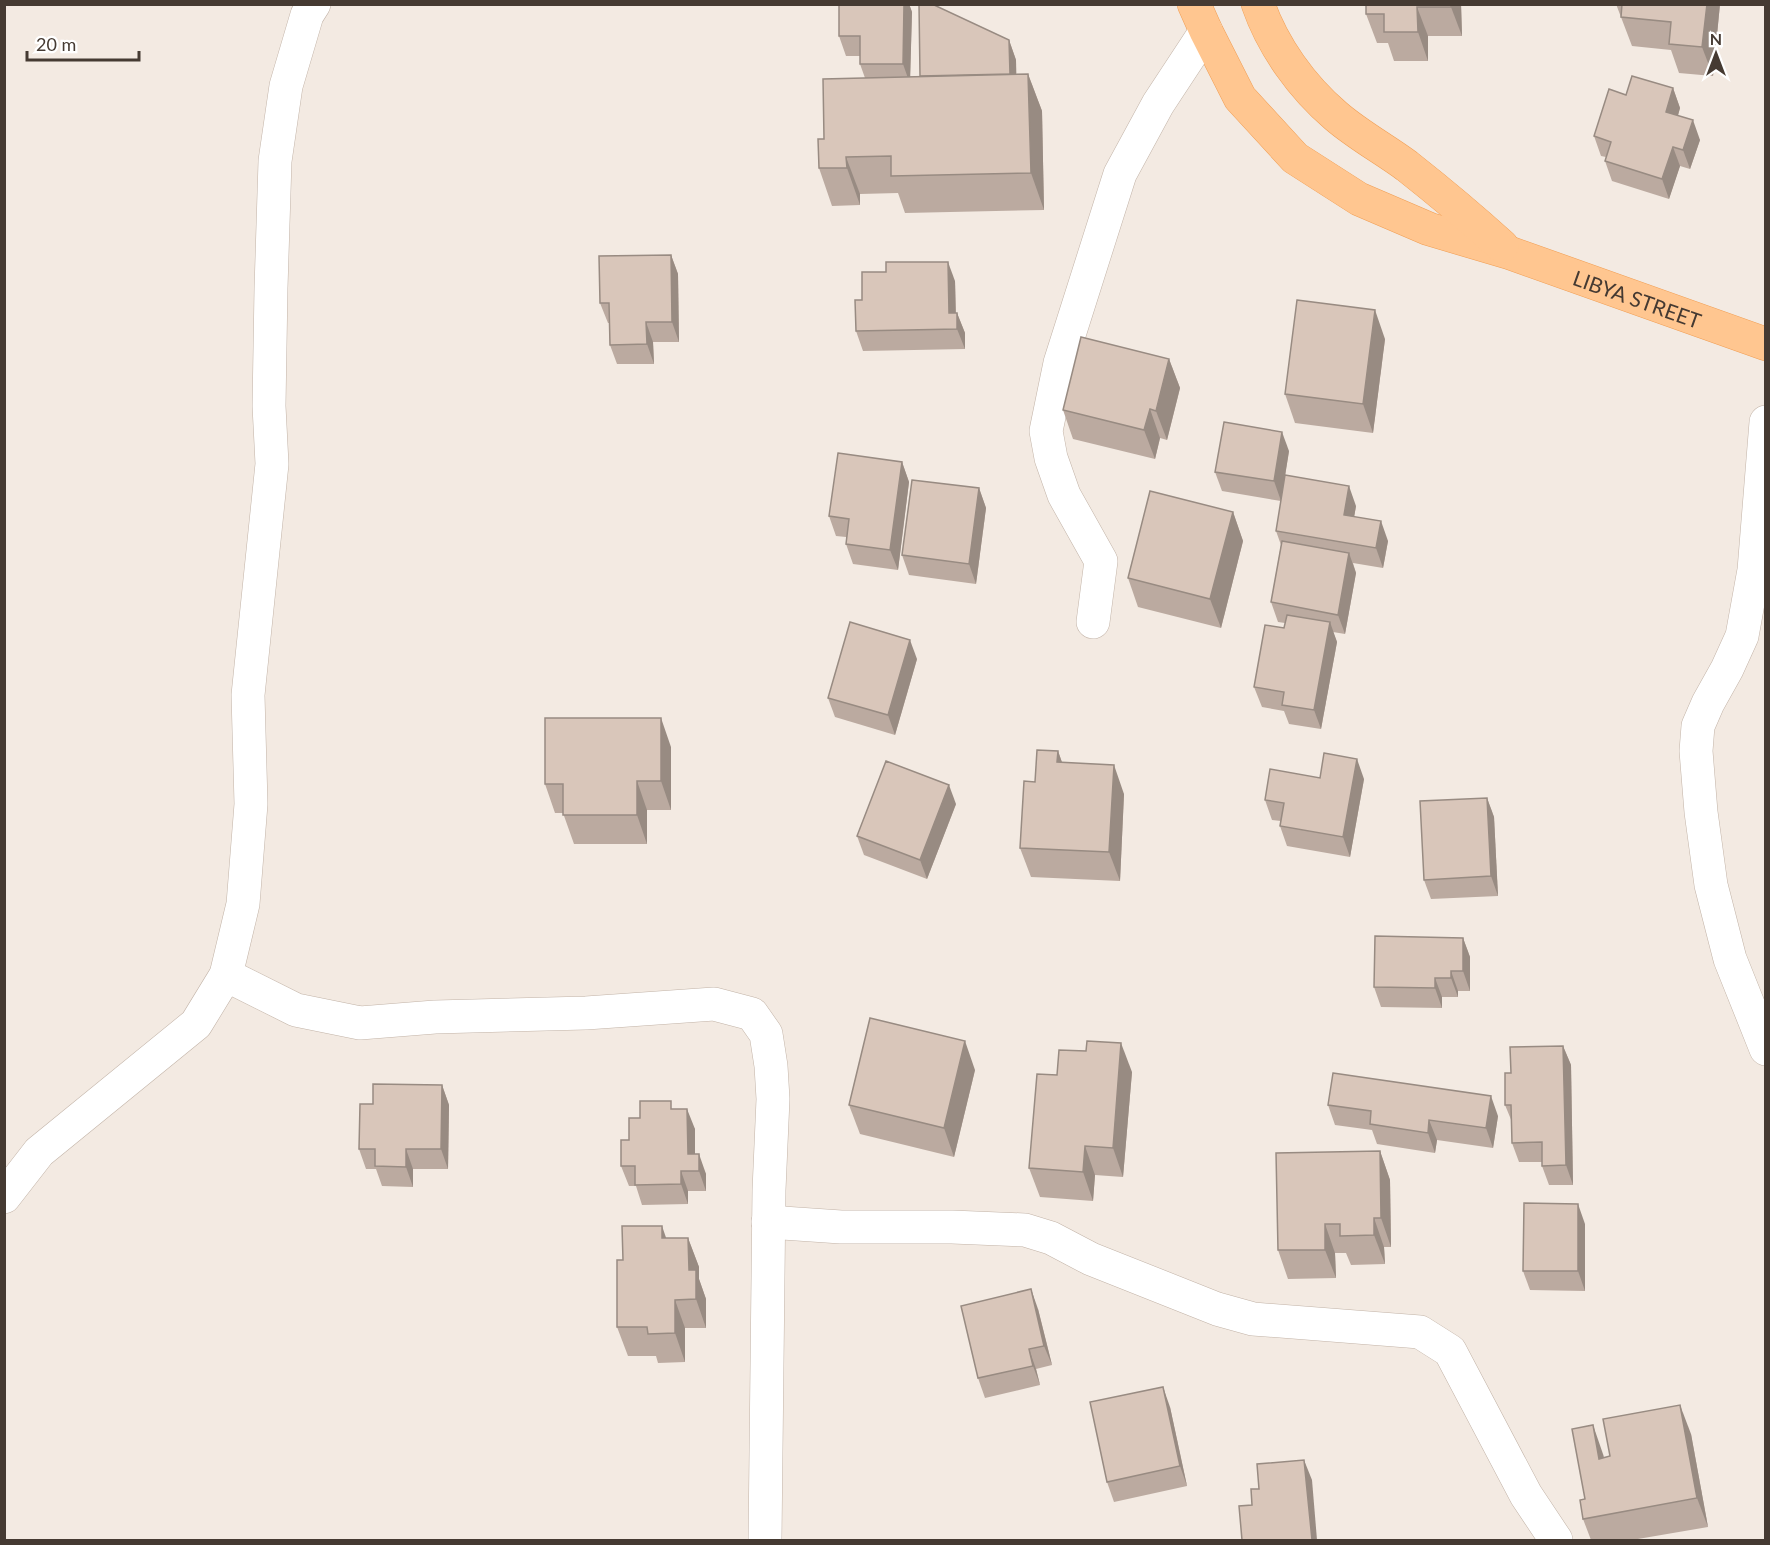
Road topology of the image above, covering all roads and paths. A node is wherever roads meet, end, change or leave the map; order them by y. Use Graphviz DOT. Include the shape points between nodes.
graph roads {
  1 [pos="314,4"];
  2 [pos="1258,4"];
  3 [pos="1200,18"];
  4 [pos="1510,253"];
  5 [pos="1766,344"];
  6 [pos="1766,422"];
  7 [pos="1093,622"];
  8 [pos="226,975"];
  9 [pos="1766,1049"];
  10 [pos="4,1197"];
  11 [pos="768,1222"];
  12 [pos="765,1540"];
  13 [pos="1556,1540"];
  1 -- 8 [label="street" via="286,86 275,161 270,311 272,464 248,695 251,804 244,893"];
  2 -- 4 [label="main road" via="1263,20 1294,72 1336,116 1446,196"];
  3 -- 4 [label="main road, LIBYA STREET" via="1240,98 1295,158 1359,200 1429,229"];
  3 -- 7 [label="street" via="1120,174 1060,363 1046,431 1064,495 1101,561"];
  4 -- 5 [label="main road, LIBYA STREET"];
  6 -- 9 [label="street" via="1754,570 1742,636 1698,726 1696,751 1711,885 1730,959"];
  8 -- 10 [label="street" via="196,1024 39,1152"];
  8 -- 11 [label="street" via="296,1010 360,1023 714,1004 752,1014 766,1034 771,1066"];
  11 -- 12 [label="street"];
  11 -- 13 [label="street" via="1025,1230 1217,1309 1252,1319 1420,1332 1450,1351 1526,1495"];
}
